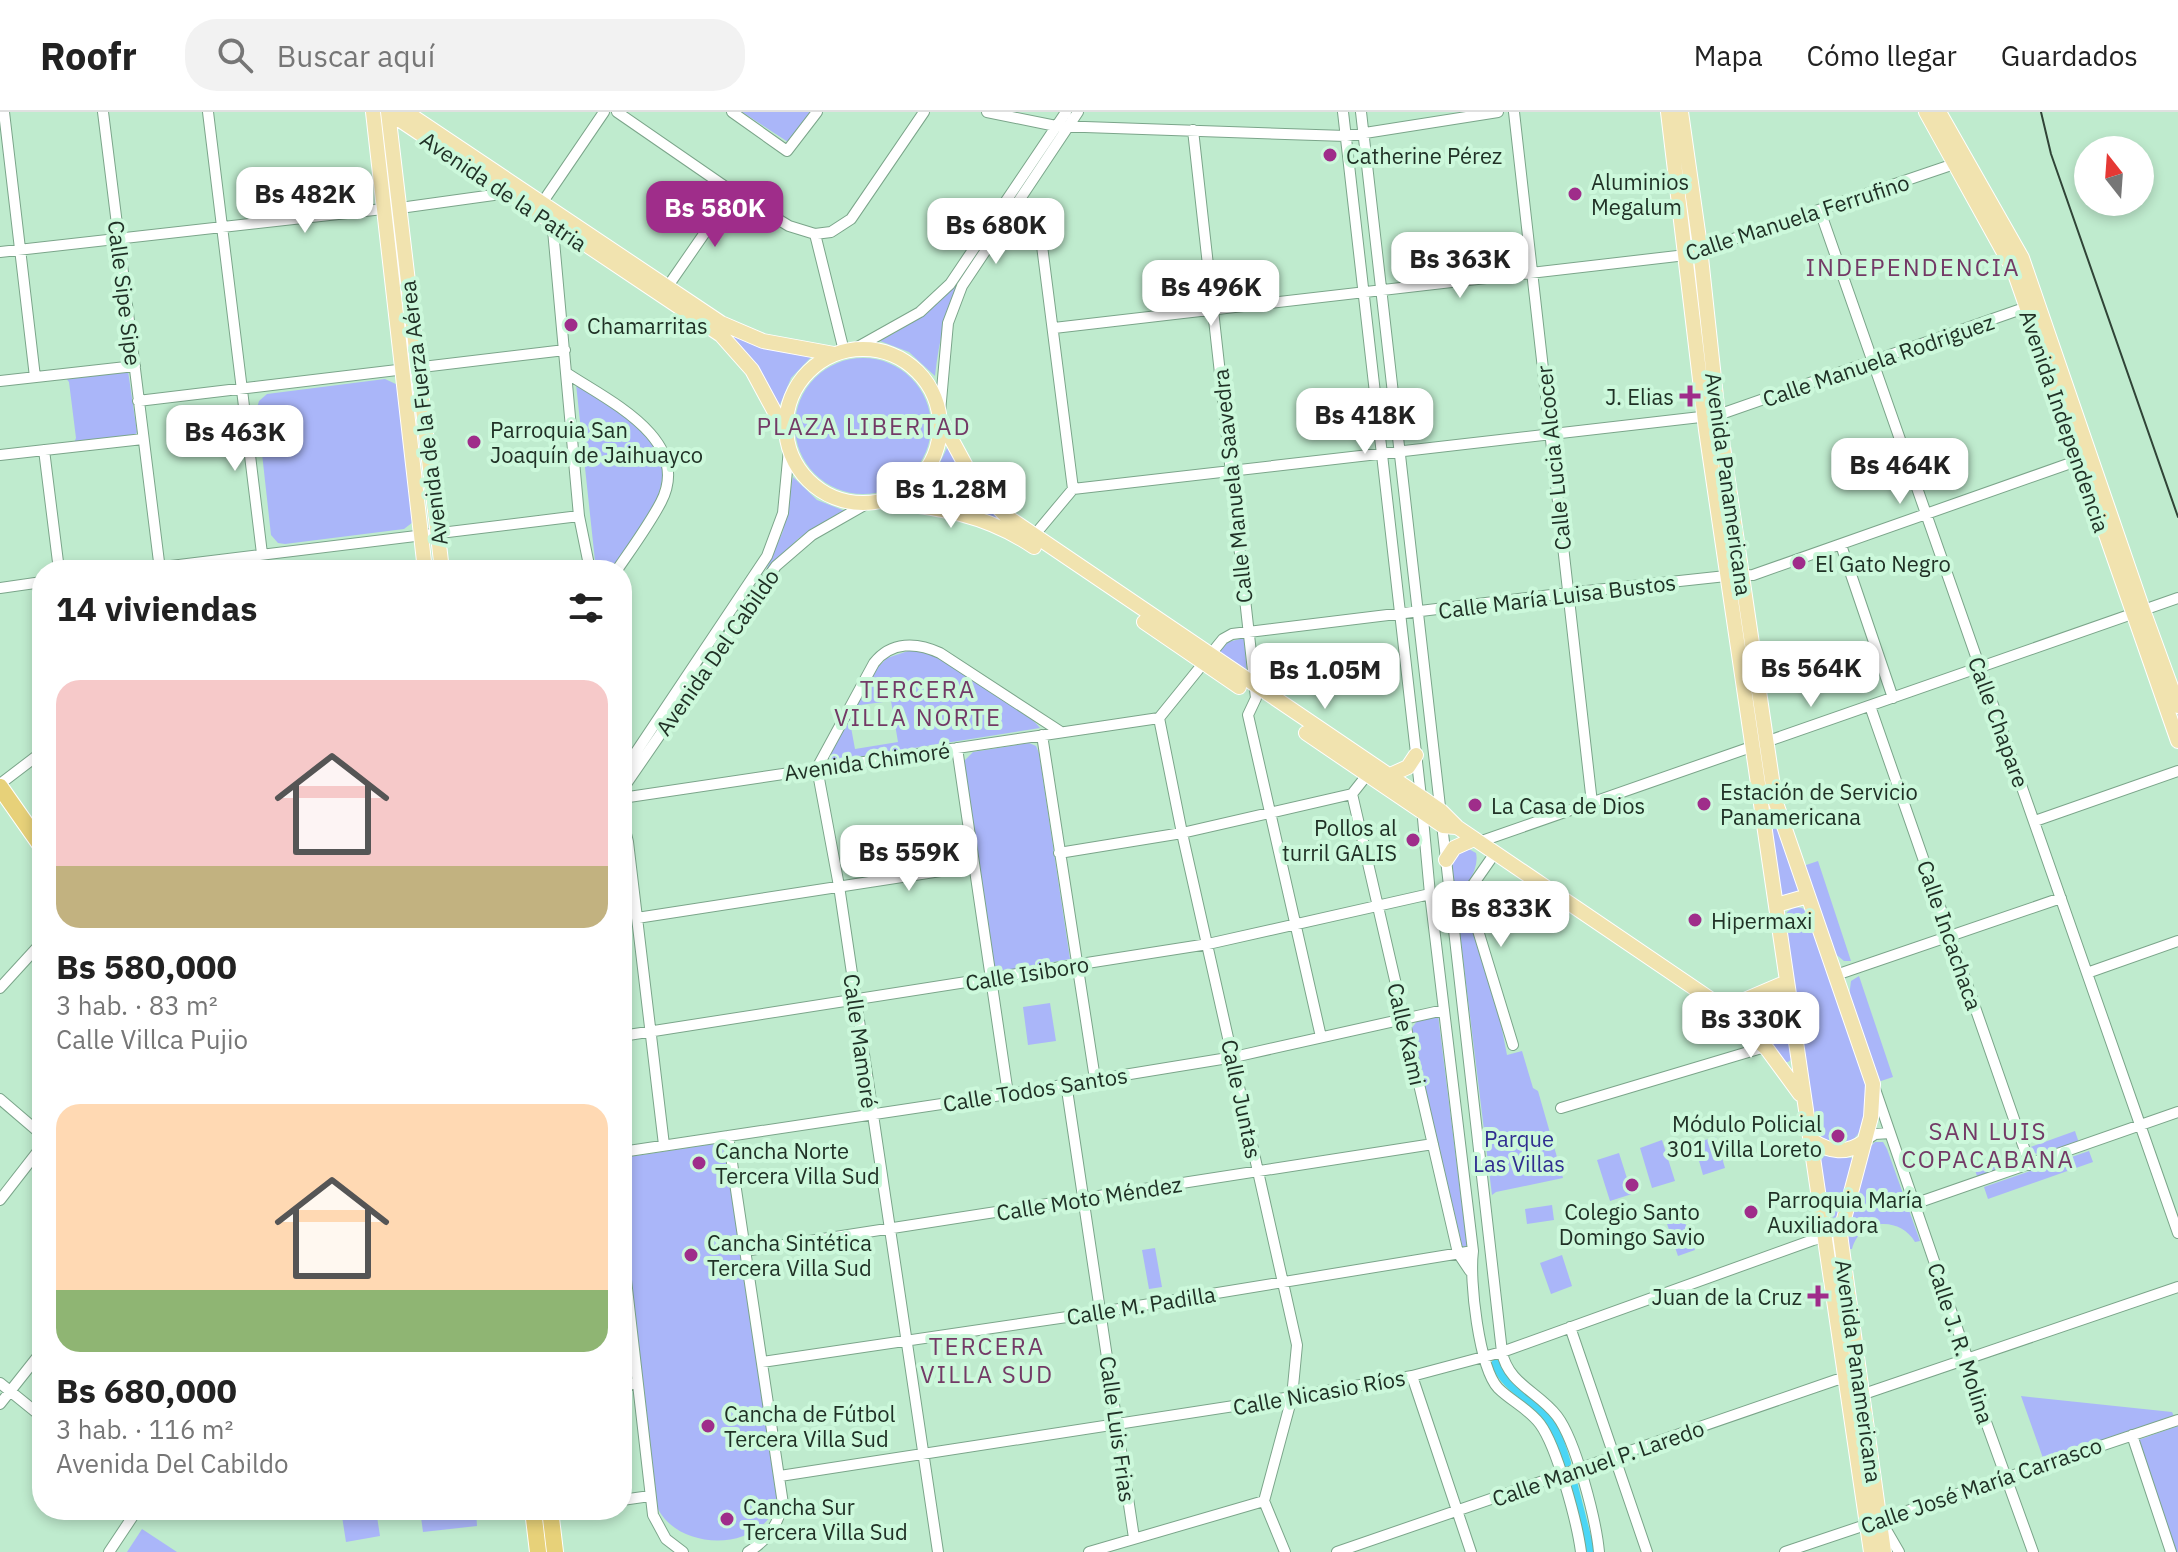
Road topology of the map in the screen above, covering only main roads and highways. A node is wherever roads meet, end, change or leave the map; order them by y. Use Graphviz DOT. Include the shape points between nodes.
graph roads {
  1 [pos="373,112"];
  2 [pos="390,112"];
  3 [pos="1668,112"];
  4 [pos="1681,112"];
  5 [pos="1926,112"];
  6 [pos="1939,112"];
  7 [pos="407,119"];
  8 [pos="392,140"];
  9 [pos="1960,162"];
  10 [pos="539,208"];
  11 [pos="557,220"];
  12 [pos="1693,254"];
  13 [pos="844,351"];
  14 [pos="940,416"];
  15 [pos="786,433"];
  16 [pos="874,502"];
  17 [pos="1030,539"];
  18 [pos="424,560"];
  19 [pos="441,560"];
  20 [pos="2137,612"];
  21 [pos="2178,706"];
  22 [pos="2178,741"];
  23 [pos="1758,746"];
  24 [pos="1416,755"];
  25 [pos="1371,771"];
  26 [pos="1388,776"];
  27 [pos="0,786"];
  28 [pos="1421,804"];
  29 [pos="32,832"];
  30 [pos="1476,840"];
  31 [pos="1446,860"];
  32 [pos="1808,896"];
  33 [pos="1776,905"];
  34 [pos="1787,982"];
  35 [pos="1728,1011"];
  36 [pos="1805,1101"];
  37 [pos="1811,1140"];
  38 [pos="1865,1141"];
  39 [pos="1853,1379"];
  40 [pos="543,1520"];
  41 [pos="546,1520"];
  42 [pos="1874,1521"];
  43 [pos="538,1552"];
  44 [pos="555,1552"];
  45 [pos="1871,1552"];
  46 [pos="1884,1552"];
  1 -- 18 [label="main road, Avenida de la Fuerza Aérea"];
  2 -- 7 [label="main road, Avenida de la Patria"];
  2 -- 8 [label="main road, Avenida de la Fuerza Aérea"];
  3 -- 12 [label="main road, Avenida Panamericana"];
  4 -- 12 [label="main road, Avenida Panamericana"];
  5 -- 9 [label="main road, Avenida Independencia"];
  6 -- 9 [label="main road, Avenida Independencia"];
  7 -- 8 [label="main road"];
  7 -- 10 [label="main road, Avenida de la Patria"];
  7 -- 10 [label="main road, Avenida de la Patria" via="508,193"];
  8 -- 19 [label="main road, Avenida de la Fuerza Aérea"];
  9 -- 20 [label="main road, Avenida Independencia" via="2022,258 2031,306"];
  10 -- 11 [label="main road, Avenida de la Patria"];
  11 -- 13 [label="main road, Avenida de la Patria" via="749,337 782,346"];
  11 -- 15 [label="main road, Avenida de la Patria" via="721,335 757,378"];
  12 -- 23 [label="main road, Avenida Panamericana"];
  13 -- 14 [label="main road" via="888,352 903,359 927,381"];
  13 -- 15 [label="main road" via="813,366 797,385"];
  14 -- 16 [label="main road" via="937,448 922,476"];
  14 -- 17 [label="main road" via="988,499"];
  15 -- 16 [label="main road" via="800,471 819,489 842,500"];
  16 -- 17 [label="main road" via="939,507"];
  17 -- 25 [label="main road"];
  20 -- 21 [label="main road, Avenida Independencia"];
  20 -- 22 [label="main road, Avenida Independencia"];
  23 -- 32 [label="main road, Avenida Panamericana"];
  23 -- 33 [label="main road, Avenida Panamericana"];
  24 -- 26 [label="main road" via="1408,767"];
  25 -- 26 [label="main road"];
  25 -- 28 [label="main road"];
  26 -- 28 [label="main road"];
  27 -- 29 [label="highway"];
  28 -- 30 [label="main road"];
  30 -- 31 [label="main road" via="1454,848"];
  30 -- 35 [label="main road"];
  32 -- 33 [label="main road"];
  32 -- 38 [label="main road, Avenida Panamericana" via="1873,1084"];
  33 -- 34 [label="main road, Avenida Panamericana"];
  34 -- 35 [label="main road"];
  34 -- 36 [label="main road, Avenida Panamericana"];
  35 -- 36 [label="main road" via="1765,1047"];
  36 -- 37 [label="main road, Avenida Panamericana"];
  37 -- 38 [label="main road" via="1832,1151 1847,1151"];
  37 -- 39 [label="main road, Avenida Panamericana"];
  38 -- 39 [label="main road, Avenida Panamericana" via="1840,1234"];
  39 -- 42 [label="main road, Avenida Panamericana"];
  40 -- 43 [label="highway"];
  41 -- 44 [label="highway"];
  42 -- 45 [label="main road, Avenida Panamericana"];
  42 -- 46 [label="main road, Avenida Panamericana"];
}
